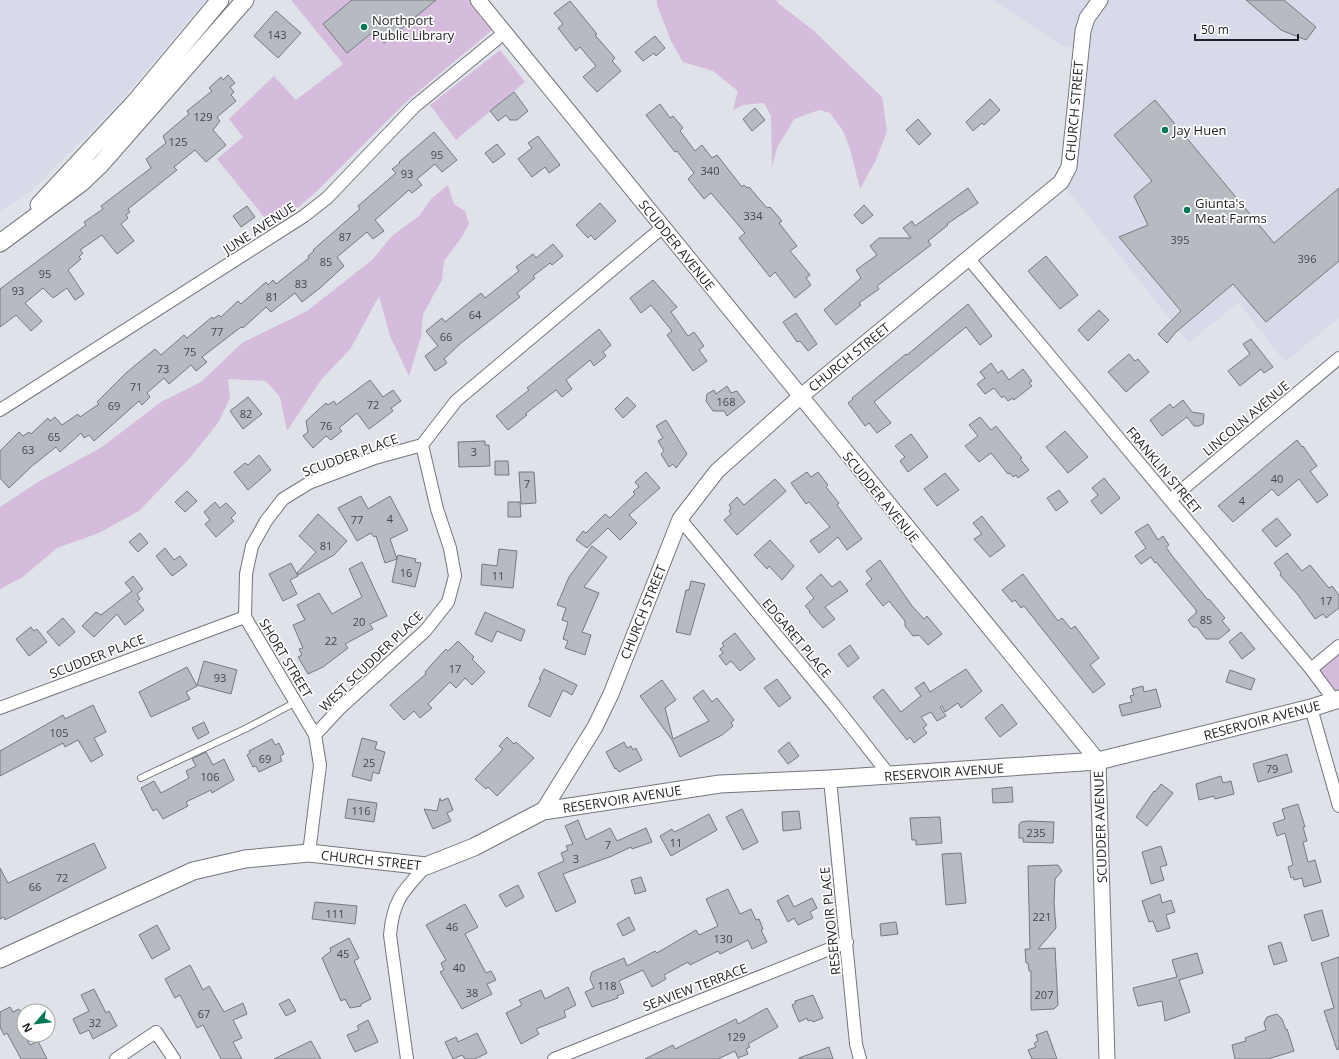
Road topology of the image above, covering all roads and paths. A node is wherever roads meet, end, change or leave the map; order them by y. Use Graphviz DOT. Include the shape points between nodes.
graph roads {
  1 [pos="220,0"];
  2 [pos="245,0"];
  3 [pos="478,0"];
  4 [pos="1100,0"];
  5 [pos="504,33"];
  6 [pos="663,227"];
  7 [pos="3,241"];
  8 [pos="969,259"];
  9 [pos="1339,358"];
  10 [pos="800,397"];
  11 [pos="0,410"];
  12 [pos="422,445"];
  13 [pos="1171,499"];
  14 [pos="680,520"];
  15 [pos="245,617"];
  16 [pos="1339,646"];
  17 [pos="1312,669"];
  18 [pos="1337,699"];
  19 [pos="296,702"];
  20 [pos="0,708"];
  21 [pos="1311,708"];
  22 [pos="315,735"];
  23 [pos="1098,761"];
  24 [pos="890,776"];
  25 [pos="141,778"];
  26 [pos="830,779"];
  27 [pos="1339,806"];
  28 [pos="543,812"];
  29 [pos="309,853"];
  30 [pos="426,866"];
  31 [pos="847,942"];
  32 [pos="0,959"];
  33 [pos="116,1059"];
  34 [pos="174,1059"];
  35 [pos="408,1059"];
  36 [pos="554,1059"];
  37 [pos="860,1059"];
  38 [pos="1107,1059"];
  1 -- 7 [label="main road" via="136,101"];
  2 -- 7 [label="main road" via="101,164 81,183"];
  3 -- 5 [label="street, SCUDDER AVENUE"];
  4 -- 8 [label="street, CHURCH STREET" via="1087,18 1082,31 1069,167 1066,175 1061,182"];
  5 -- 6 [label="street, SCUDDER AVENUE"];
  5 -- 11 [label="street, JUNE AVENUE" via="415,106 328,198 304,216"];
  6 -- 10 [label="street, SCUDDER AVENUE"];
  6 -- 12 [label="street" via="456,401"];
  8 -- 10 [label="street, CHURCH STREET"];
  8 -- 13 [label="street, FRANKLIN STREET"];
  9 -- 13 [label="street, LINCOLN AVENUE"];
  10 -- 14 [label="street, CHURCH STREET" via="717,471"];
  10 -- 23 [label="street, SCUDDER AVENUE"];
  12 -- 15 [label="street, SCUDDER PLACE" via="375,458 309,483 283,499 266,520 252,546 246,574"];
  12 -- 22 [label="street, WEST SCUDDER PLACE" via="455,576 448,602 425,631 340,708"];
  13 -- 17 [label="street, FRANKLIN STREET"];
  14 -- 24 [label="street, EDGARET PLACE"];
  14 -- 28 [label="street, CHURCH STREET" via="595,727"];
  15 -- 19 [label="street, SHORT STREET"];
  15 -- 20 [label="street, SCUDDER PLACE"];
  16 -- 17 [label="street"];
  17 -- 18 [label="street, FRANKLIN STREET"];
  18 -- 21 [label="main road, RESERVOIR AVENUE"];
  19 -- 22 [label="street, SHORT STREET"];
  19 -- 25 [label="lane"];
  21 -- 23 [label="main road, RESERVOIR AVENUE"];
  21 -- 27 [label="street"];
  22 -- 29 [label="street, SHORT STREET" via="320,765"];
  23 -- 24 [label="main road, RESERVOIR AVENUE"];
  23 -- 38 [label="street, SCUDDER AVENUE"];
  24 -- 26 [label="main road, RESERVOIR AVENUE"];
  26 -- 28 [label="main road, RESERVOIR AVENUE" via="720,784"];
  26 -- 31 [label="street, RESERVOIR PLACE"];
  28 -- 30 [label="main road, CHURCH STREET"];
  29 -- 30 [label="main road, CHURCH STREET"];
  29 -- 32 [label="main road, CHURCH STREET" via="245,859 193,871"];
  30 -- 35 [label="street" via="402,892 392,914 390,935"];
  31 -- 36 [label="street, SEAVIEW TERRACE"];
  31 -- 37 [label="street, RESERVOIR PLACE" via="856,1044"];
  33 -- 34 [label="street" via="156,1032"];
}
